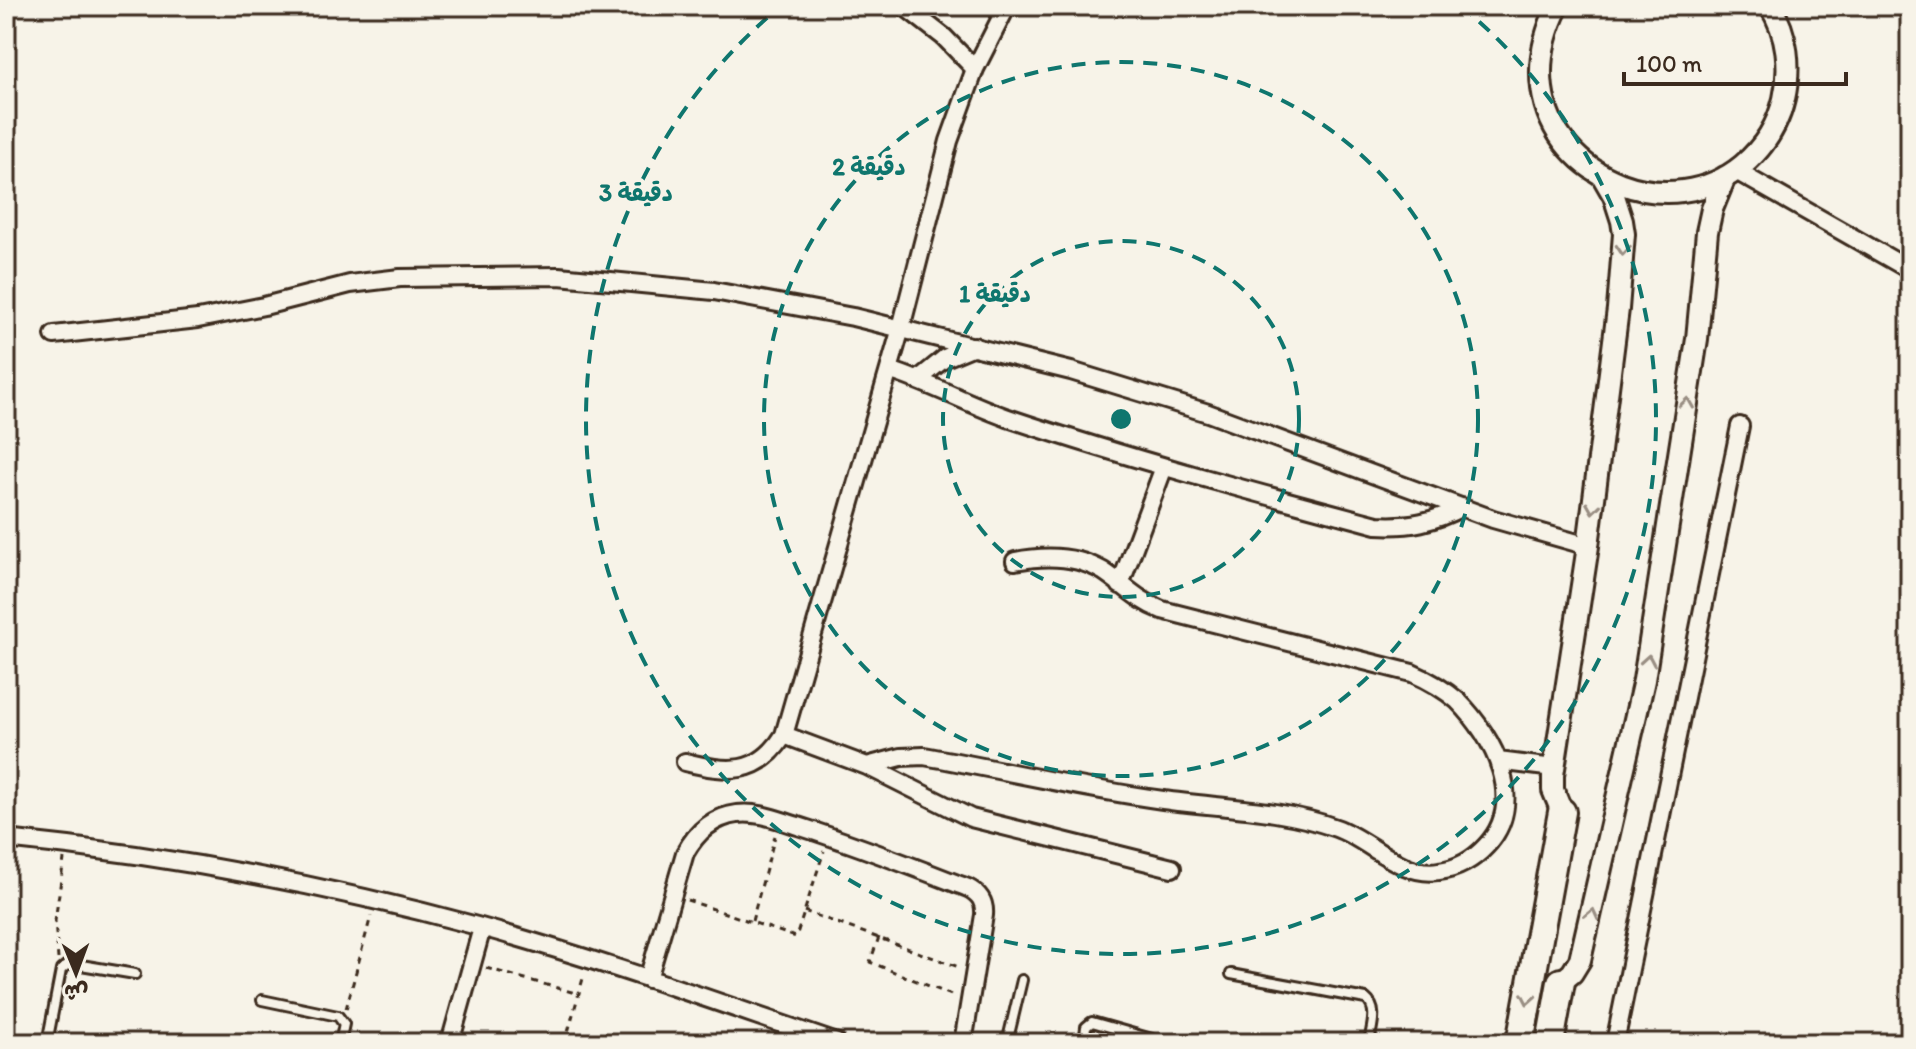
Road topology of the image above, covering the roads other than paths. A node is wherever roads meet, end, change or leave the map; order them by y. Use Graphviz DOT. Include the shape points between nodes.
graph roads {
  1 [pos="904,6"];
  2 [pos="1007,6"];
  3 [pos="1558,6"];
  4 [pos="1770,6"];
  5 [pos="975,69"];
  6 [pos="1730,174"];
  7 [pos="1603,177"];
  8 [pos="1910,270"];
  9 [pos="901,328"];
  10 [pos="54,335"];
  11 [pos="974,346"];
  12 [pos="889,370"];
  13 [pos="919,379"];
  14 [pos="1740,426"];
  15 [pos="1164,467"];
  16 [pos="1462,507"];
  17 [pos="1588,546"];
  18 [pos="1015,561"];
  19 [pos="1120,585"];
  20 [pos="784,735"];
  21 [pos="1498,761"];
  22 [pos="685,762"];
  23 [pos="867,766"];
  24 [pos="1554,768"];
  25 [pos="1562,812"];
  26 [pos="6,839"];
  27 [pos="1172,868"];
  28 [pos="482,928"];
  29 [pos="135,974"];
  30 [pos="1231,974"];
  31 [pos="648,979"];
  32 [pos="1022,980"];
  33 [pos="1561,982"];
  34 [pos="262,1000"];
  35 [pos="1148,1041"];
  36 [pos="47,1043"];
  37 [pos="340,1043"];
  38 [pos="450,1043"];
  39 [pos="837,1043"];
  40 [pos="963,1043"];
  41 [pos="1007,1043"];
  42 [pos="1084,1043"];
  43 [pos="1166,1043"];
  44 [pos="1369,1043"];
  45 [pos="1520,1043"];
  46 [pos="1550,1043"];
  47 [pos="1615,1043"];
  1 -- 5 [label="street"];
  2 -- 5 [label="street"];
  3 -- 7 [label="street" via="1543,46 1547,111 1569,149"];
  4 -- 6 [label="street" via="1786,48 1787,88 1764,143"];
  5 -- 9 [label="street" via="945,156"];
  6 -- 7 [label="street" via="1696,189 1664,193"];
  6 -- 8 [label="street"];
  33 -- 6 [label="street, one-way" via="1580,960 1635,724 1675,492 1707,232"];
  7 -- 17 [label="street, one-way" via="1619,208 1624,234 1613,365"];
  9 -- 10 [label="street" via="662,284 507,275 350,284 198,319"];
  9 -- 11 [label="street"];
  9 -- 12 [label="street"];
  11 -- 13 [label="street" via="945,358"];
  11 -- 16 [label="street" via="1195,409"];
  12 -- 13 [label="street"];
  12 -- 20 [label="street"];
  13 -- 15 [label="street" via="1006,417"];
  14 -- 47 [label="street"];
  15 -- 16 [label="street" via="1377,525 1421,524"];
  15 -- 19 [label="street"];
  16 -- 17 [label="street"];
  17 -- 24 [label="street"];
  18 -- 19 [label="street" via="1075,560"];
  19 -- 21 [label="street" via="1162,610 1428,680 1468,712"];
  20 -- 22 [label="street" via="770,753 741,768 719,770"];
  20 -- 23 [label="street"];
  21 -- 23 [label="street" via="1506,802 1497,832 1476,856 1435,872 1403,866 1337,828 1280,815 1149,798 924,756"];
  21 -- 24 [label="street"];
  23 -- 27 [label="street" via="971,818"];
  24 -- 25 [label="street" via="1553,790"];
  25 -- 45 [label="main road, one-way"];
  26 -- 28 [label="street" via="225,870"];
  28 -- 31 [label="street"];
  28 -- 38 [label="street"];
  29 -- 36 [label="lane" via="75,964 61,970"];
  30 -- 44 [label="lane" via="1366,999 1374,1011"];
  31 -- 39 [label="street"];
  31 -- 40 [label="street" via="685,853 705,827 735,814 757,814 978,894 984,909"];
  32 -- 41 [label="lane"];
  33 -- 46 [label="main road"];
  34 -- 37 [label="lane" via="338,1016 343,1028"];
  35 -- 42 [label="lane" via="1092,1022"];
  35 -- 43 [label="lane"];
}
